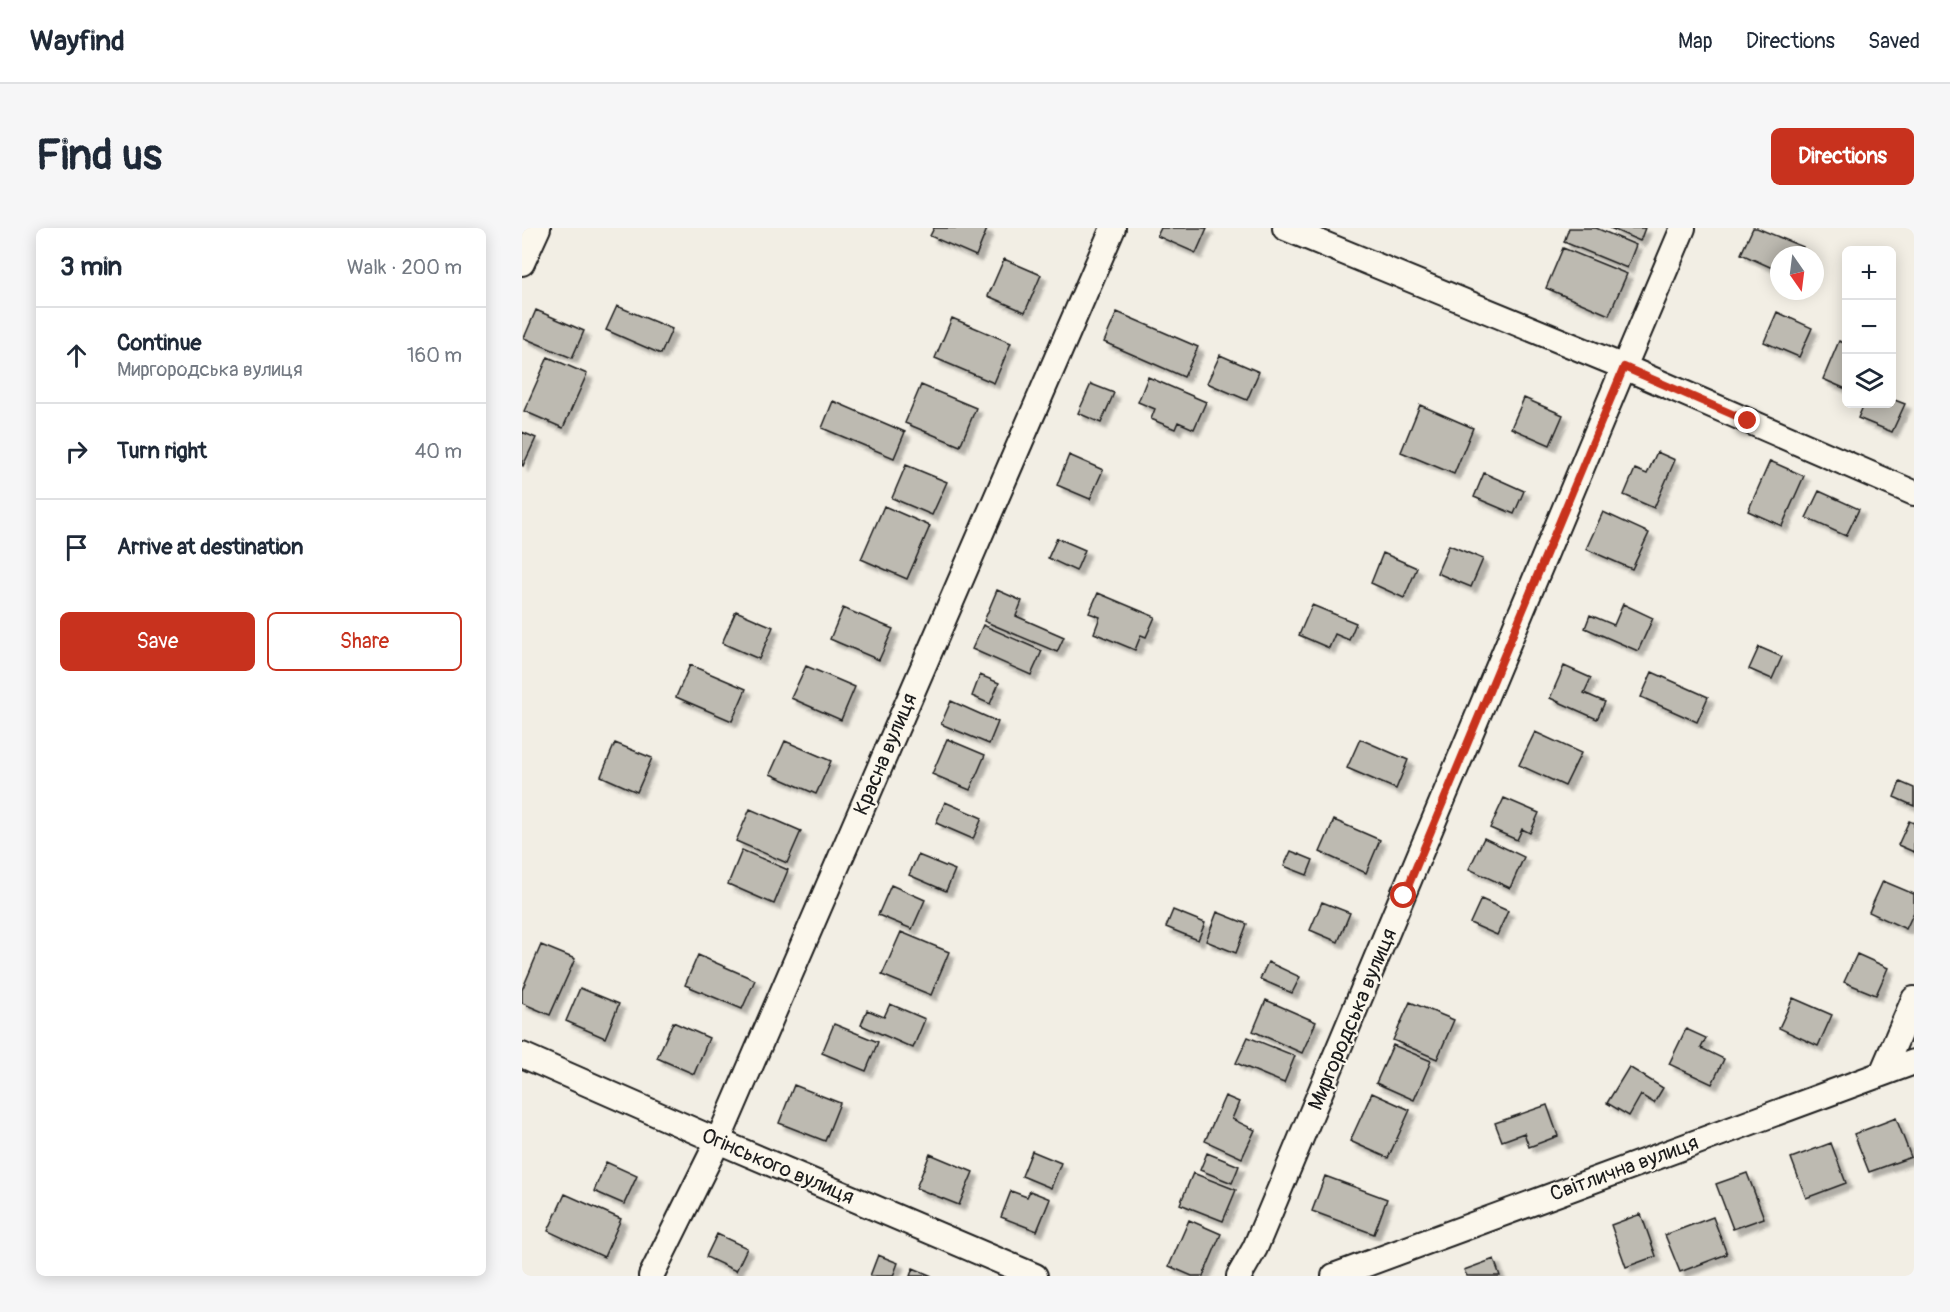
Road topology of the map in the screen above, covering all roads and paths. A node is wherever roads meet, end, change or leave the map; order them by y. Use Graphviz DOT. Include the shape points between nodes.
graph roads {
  1 [pos="538,228"];
  2 [pos="1113,228"];
  3 [pos="1285,228"];
  4 [pos="1683,228"];
  5 [pos="522,263"];
  6 [pos="1624,367"];
  7 [pos="1914,493"];
  8 [pos="1914,999"];
  9 [pos="522,1055"];
  10 [pos="1914,1062"];
  11 [pos="1882,1073"];
  12 [pos="718,1141"];
  13 [pos="651,1276"];
  14 [pos="1035,1276"];
  15 [pos="1239,1276"];
  16 [pos="1334,1276"];
  1 -- 5 [label="street"];
  2 -- 12 [label="street, Красна вулиця"];
  3 -- 6 [label="street"];
  4 -- 6 [label="street, Миргородська вулиця"];
  6 -- 7 [label="street"];
  6 -- 15 [label="street, Миргородська вулиця" via="1255,1248"];
  8 -- 11 [label="street"];
  9 -- 12 [label="street, Огінського вулиця"];
  10 -- 11 [label="street, Світлична вулиця"];
  11 -- 16 [label="street, Світлична вулиця"];
  12 -- 13 [label="street, Красна вулиця"];
  12 -- 14 [label="street, Огінського вулиця"];
}
